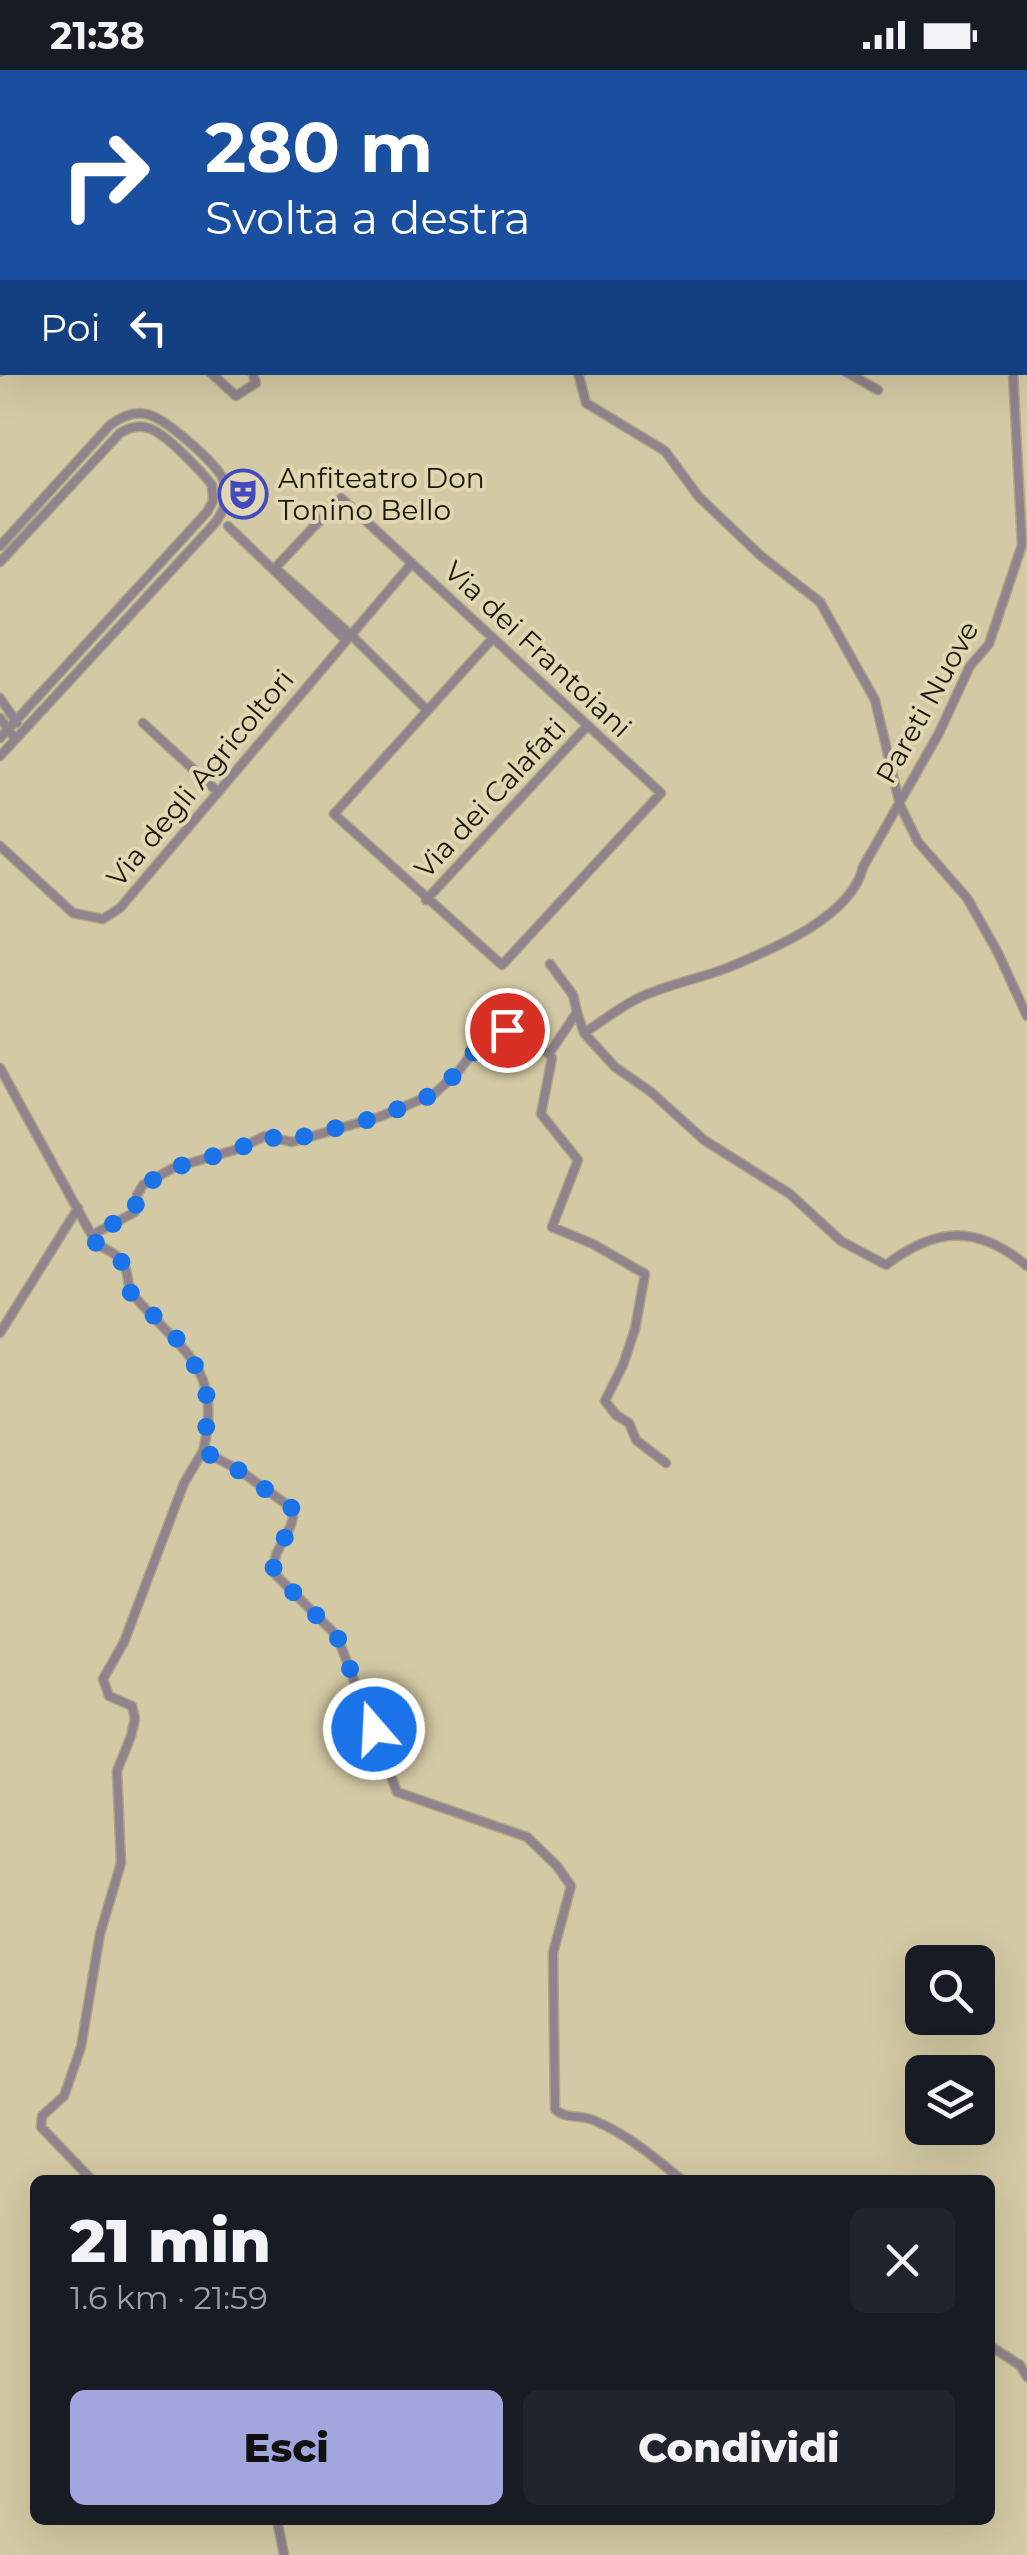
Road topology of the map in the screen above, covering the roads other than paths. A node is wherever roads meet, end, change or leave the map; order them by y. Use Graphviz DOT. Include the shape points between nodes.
graph roads {
  1 [pos="213,375"];
  2 [pos="254,375"];
  3 [pos="579,375"];
  4 [pos="851,375"];
  5 [pos="1013,375"];
  6 [pos="878,390"];
  7 [pos="228,526"];
  8 [pos="0,529"];
  9 [pos="13,540"];
  10 [pos="1025,542"];
  11 [pos="2,548"];
  12 [pos="0,562"];
  13 [pos="412,563"];
  14 [pos="274,568"];
  15 [pos="348,638"];
  16 [pos="492,639"];
  17 [pos="0,698"];
  18 [pos="428,710"];
  19 [pos="0,718"];
  20 [pos="16,721"];
  21 [pos="143,723"];
  22 [pos="588,726"];
  23 [pos="8,730"];
  24 [pos="23,730"];
  25 [pos="0,738"];
  26 [pos="15,739"];
  27 [pos="0,756"];
  28 [pos="218,792"];
  29 [pos="900,805"];
  30 [pos="0,846"];
  31 [pos="426,900"];
  32 [pos="550,964"];
  33 [pos="577,1012"];
  34 [pos="1027,1016"];
  35 [pos="584,1033"];
  36 [pos="550,1054"];
  37 [pos="0,1068"];
  38 [pos="78,1208"];
  39 [pos="92,1235"];
  40 [pos="1027,1266"];
  41 [pos="0,1333"];
  42 [pos="203,1451"];
  43 [pos="666,1464"];
  44 [pos="87,2175"];
  45 [pos="675,2175"];
  46 [pos="995,2349"];
  47 [pos="1027,2378"];
  48 [pos="278,2525"];
  49 [pos="284,2555"];
  1 -- 2 [label="street" via="236,396 254,386"];
  3 -- 29 [label="street, Pareti Nuove" via="586,403 666,451 699,496 820,602 876,700"];
  4 -- 6 [label="street"];
  5 -- 10 [label="street, Pareti Nuove"];
  7 -- 14 [label="street"];
  8 -- 9 [label="street"];
  9 -- 11 [label="street"];
  9 -- 20 [label="street" via="120,433 139,426 154,430 210,481 213,492 209,510"];
  9 -- 24 [label="street" via="110,425 130,414 157,416 224,483 226,498 215,523"];
  10 -- 29 [label="street, Pareti Nuove" via="988,644 970,666"];
  11 -- 12 [label="street"];
  13 -- 14 [label="street, Via dei Frantoiani" via="341,498"];
  13 -- 15 [label="street, Via degli Agricoltori"];
  13 -- 16 [label="street, Via dei Frantoiani"];
  14 -- 15 [label="street"];
  15 -- 18 [label="street"];
  15 -- 28 [label="street, Via degli Agricoltori"];
  16 -- 18 [label="street"];
  16 -- 22 [label="street, Via dei Frantoiani"];
  17 -- 20 [label="street"];
  18 -- 31 [label="street" via="334,814"];
  19 -- 23 [label="street"];
  20 -- 23 [label="street"];
  20 -- 24 [label="street"];
  21 -- 28 [label="street"];
  22 -- 31 [label="street, Via dei Calafati"];
  22 -- 31 [label="street, Via dei Frantoiani" via="661,793 502,965"];
  23 -- 25 [label="street"];
  23 -- 26 [label="street"];
  24 -- 26 [label="street"];
  26 -- 27 [label="street"];
  28 -- 30 [label="street, Via degli Agricoltori" via="120,908 103,919 73,912"];
  29 -- 34 [label="street" via="926,853 967,898"];
  29 -- 35 [label="street" via="859,884 835,912 729,968 639,997"];
  32 -- 33 [label="street"];
  33 -- 35 [label="street"];
  33 -- 36 [label="street"];
  35 -- 40 [label="street" via="615,1068 704,1140 790,1194 841,1241 886,1265 952,1233 1004,1247"];
  36 -- 39 [label="street" via="524,1034 496,1031 434,1094 292,1142 265,1136 173,1168 143,1186 132,1214"];
  36 -- 43 [label="street" via="541,1114 578,1160 552,1228 645,1274 635,1329 605,1401"];
  37 -- 38 [label="street"];
  38 -- 39 [label="street"];
  38 -- 41 [label="street"];
  39 -- 42 [label="street" via="121,1260 130,1292 178,1340 202,1376 209,1406"];
  42 -- 44 [label="street" via="104,1679 109,1696 132,1706 135,1719 117,1771 121,1863 100,1934 80,2047 64,2096 42,2116 41,2127"];
  42 -- 45 [label="street" via="293,1509 274,1573 337,1636 396,1792 527,1837 568,1882 572,1890 553,1953 555,2109 624,2136"];
  46 -- 47 [label="street"];
  48 -- 49 [label="street"];
}
